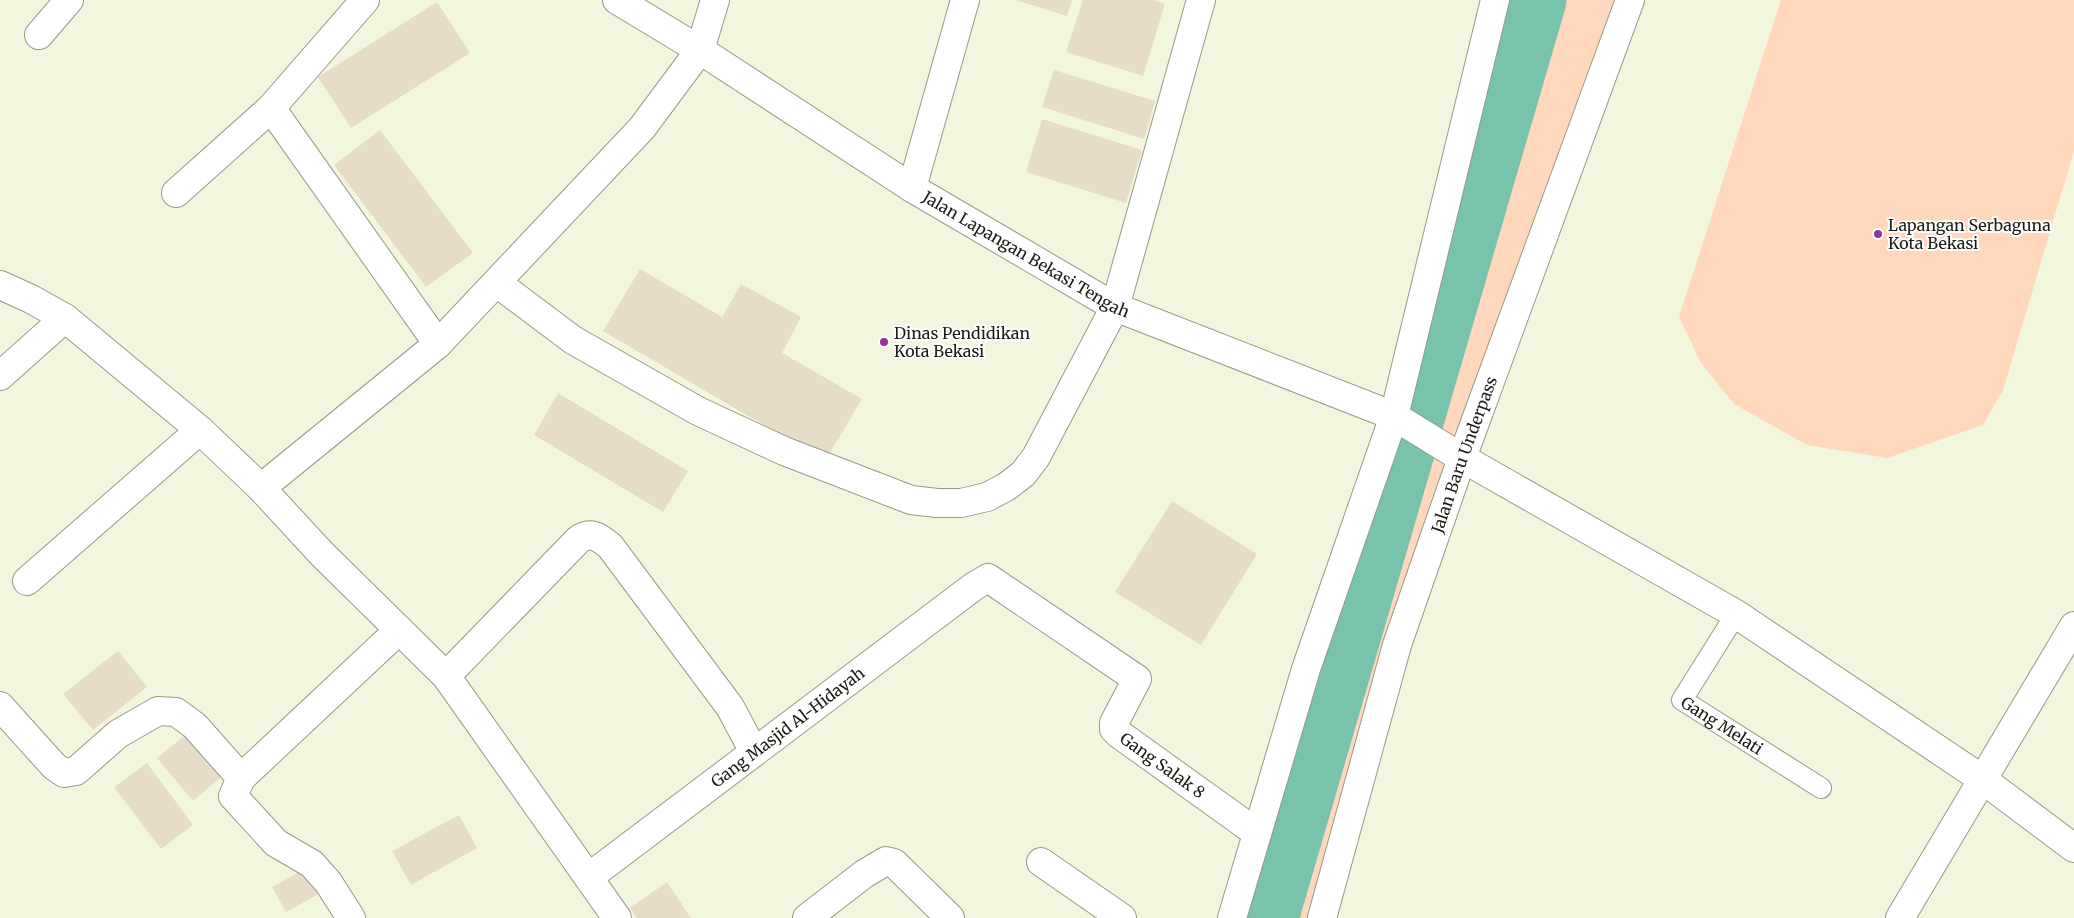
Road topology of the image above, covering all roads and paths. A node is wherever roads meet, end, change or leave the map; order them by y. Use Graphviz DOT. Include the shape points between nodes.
graph roads {
  1 [pos="70,0"];
  2 [pos="365,0"];
  3 [pos="617,0"];
  4 [pos="716,0"];
  5 [pos="965,0"];
  6 [pos="1201,0"];
  7 [pos="1495,0"];
  8 [pos="1630,0"];
  9 [pos="39,35"];
  10 [pos="700,50"];
  11 [pos="271,108"];
  12 [pos="912,188"];
  13 [pos="176,193"];
  14 [pos="497,283"];
  15 [pos="0,285"];
  16 [pos="1115,307"];
  17 [pos="65,318"];
  18 [pos="438,344"];
  19 [pos="0,376"];
  20 [pos="1394,416"];
  21 [pos="200,430"];
  22 [pos="1462,458"];
  23 [pos="261,488"];
  24 [pos="988,578"];
  25 [pos="28,581"];
  26 [pos="1736,614"];
  27 [pos="2074,626"];
  28 [pos="399,630"];
  29 [pos="446,676"];
  30 [pos="0,706"];
  31 [pos="754,752"];
  32 [pos="241,778"];
  33 [pos="1982,779"];
  34 [pos="1821,788"];
  35 [pos="1257,833"];
  36 [pos="2074,848"];
  37 [pos="1041,862"];
  38 [pos="588,877"];
  39 [pos="605,913"];
  40 [pos="351,918"];
  41 [pos="807,918"];
  42 [pos="950,918"];
  43 [pos="1122,918"];
  44 [pos="1232,918"];
  45 [pos="1322,918"];
  46 [pos="1900,918"];
  1 -- 9 [label="street"];
  2 -- 11 [label="street"];
  3 -- 10 [label="street, Jalan Lapangan Bekasi Tengah"];
  4 -- 10 [label="street"];
  5 -- 12 [label="street"];
  6 -- 16 [label="street"];
  7 -- 20 [label="street"];
  8 -- 22 [label="street, Jalan Baru Underpass"];
  10 -- 12 [label="street, Jalan Lapangan Bekasi Tengah"];
  10 -- 14 [label="street" via="642,128"];
  11 -- 13 [label="street"];
  11 -- 18 [label="street"];
  12 -- 16 [label="street, Jalan Lapangan Bekasi Tengah"];
  14 -- 16 [label="street" via="574,340 698,411 784,451 911,500 937,503 961,503 987,497 1023,474 1036,457"];
  14 -- 18 [label="street"];
  15 -- 17 [label="street"];
  16 -- 20 [label="street, Jalan Lapangan Bekasi Tengah"];
  17 -- 19 [label="street"];
  17 -- 21 [label="street"];
  18 -- 23 [label="street"];
  20 -- 22 [label="street, Jalan Lapangan Bekasi Tengah"];
  20 -- 35 [label="street" via="1306,669"];
  21 -- 23 [label="street"];
  21 -- 25 [label="street"];
  22 -- 26 [label="street, Jalan Lapangan Bekasi Tengah"];
  22 -- 45 [label="street, Jalan Baru Underpass" via="1397,645"];
  23 -- 28 [label="street"];
  24 -- 31 [label="street, Gang Masjid Al-Hidayah"];
  24 -- 35 [label="street, Gang Salak 8" via="1137,679 1114,722 1114,729"];
  26 -- 33 [label="street, Jalan Lapangan Bekasi Tengah"];
  26 -- 34 [label="lane, Gang Melati" via="1682,700"];
  27 -- 33 [label="street"];
  28 -- 29 [label="street"];
  28 -- 32 [label="street"];
  29 -- 31 [label="street" via="578,540 583,536 596,536 610,546 724,699"];
  29 -- 38 [label="street"];
  30 -- 32 [label="street" via="64,773 76,771 118,734 158,711 176,712 195,726"];
  31 -- 38 [label="street, Gang Masjid Al-Hidayah"];
  32 -- 40 [label="street" via="234,796 276,843 312,864"];
  33 -- 36 [label="street, Jalan Lapangan Bekasi Tengah"];
  33 -- 46 [label="street"];
  35 -- 44 [label="street"];
  37 -- 43 [label="street"];
  38 -- 39 [label="street"];
  41 -- 42 [label="street" via="886,861 894,864"];
}
